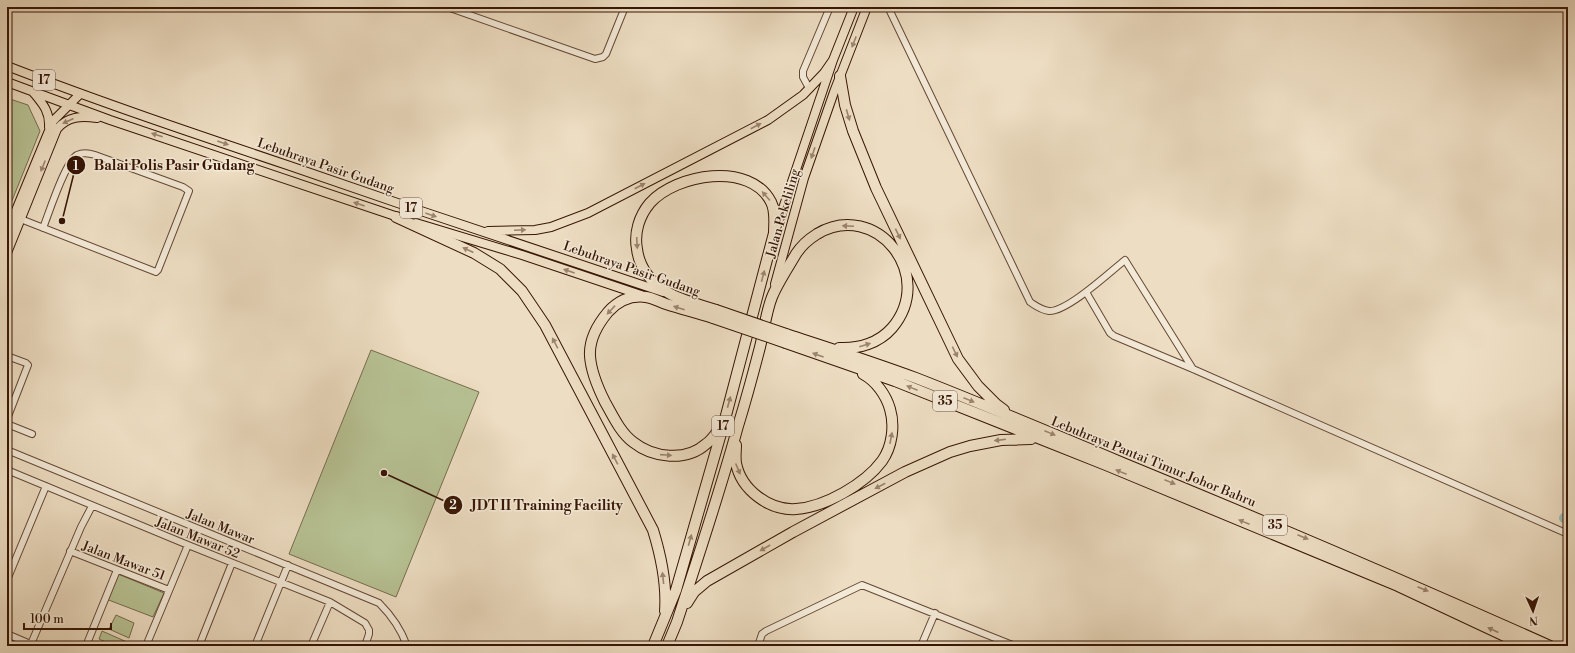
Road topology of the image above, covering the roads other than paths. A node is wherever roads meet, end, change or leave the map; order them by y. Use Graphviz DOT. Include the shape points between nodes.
graph roads {
  1 [pos="447,7"];
  2 [pos="625,7"];
  3 [pos="830,7"];
  4 [pos="854,7"];
  5 [pos="867,7"];
  6 [pos="888,7"];
  7 [pos="833,60"];
  8 [pos="7,66"];
  9 [pos="840,76"];
  10 [pos="7,82"];
  11 [pos="809,88"];
  12 [pos="33,92"];
  13 [pos="80,94"];
  14 [pos="70,105"];
  15 [pos="110,120"];
  16 [pos="48,131"];
  17 [pos="187,131"];
  18 [pos="182,144"];
  19 [pos="396,217"];
  20 [pos="17,218"];
  21 [pos="43,228"];
  22 [pos="7,232"];
  23 [pos="481,232"];
  24 [pos="774,232"];
  25 [pos="7,253"];
  26 [pos="1086,292"];
  27 [pos="668,293"];
  28 [pos="772,296"];
  29 [pos="646,297"];
  30 [pos="714,314"];
  31 [pos="786,339"];
  32 [pos="827,348"];
  33 [pos="7,356"];
  34 [pos="850,366"];
  35 [pos="1193,369"];
  36 [pos="1014,418"];
  37 [pos="7,419"];
  38 [pos="724,423"];
  39 [pos="7,424"];
  40 [pos="737,431"];
  41 [pos="32,434"];
  42 [pos="1039,439"];
  43 [pos="7,450"];
  44 [pos="7,470"];
  45 [pos="46,486"];
  46 [pos="92,506"];
  47 [pos="1568,534"];
  48 [pos="188,545"];
  49 [pos="70,551"];
  50 [pos="232,563"];
  51 [pos="288,565"];
  52 [pos="117,570"];
  53 [pos="7,580"];
  54 [pos="281,582"];
  55 [pos="169,590"];
  56 [pos="330,602"];
  57 [pos="935,613"];
  58 [pos="664,617"];
  59 [pos="677,622"];
  60 [pos="7,634"];
  61 [pos="33,645"];
  62 [pos="86,646"];
  63 [pos="146,646"];
  64 [pos="199,646"];
  65 [pos="255,646"];
  66 [pos="311,646"];
  67 [pos="364,646"];
  68 [pos="407,646"];
  69 [pos="653,646"];
  70 [pos="668,646"];
  71 [pos="758,646"];
  72 [pos="921,646"];
  73 [pos="1015,646"];
  74 [pos="1526,646"];
  75 [pos="1550,646"];
  1 -- 2 [label="street" via="595,59 606,54"];
  3 -- 11 [label="street" via="803,71"];
  4 -- 7 [label="main road, Jalan Pekeliling"];
  5 -- 9 [label="main road, Jalan Pekeliling, one-way"];
  6 -- 26 [label="street" via="1030,302 1041,310 1058,310"];
  7 -- 11 [label="main road"];
  7 -- 24 [label="main road, Jalan Pekeliling"];
  8 -- 13 [label="main road, Lebuhraya Pasir Gudang / 17"];
  9 -- 28 [label="main road, Jalan Pekeliling / 17, one-way" via="804,178"];
  9 -- 36 [label="highway, one-way" via="853,131 876,188 958,359 978,386"];
  10 -- 12 [label="main road, Lebuhraya Pasir Gudang / 17"];
  23 -- 11 [label="main road, one-way" via="546,228 588,213 768,120"];
  12 -- 14 [label="main road, Lebuhraya Pasir Gudang / 17"];
  12 -- 16 [label="main road" via="47,110"];
  13 -- 14 [label="main road"];
  13 -- 17 [label="main road, Lebuhraya Pasir Gudang / 17"];
  14 -- 15 [label="main road, Lebuhraya Pasir Gudang / 17"];
  14 -- 16 [label="main road" via="53,121"];
  18 -- 15 [label="main road, Lebuhraya Pasir Gudang / 17, one-way"];
  15 -- 20 [label="main road, one-way" via="82,116 62,123"];
  16 -- 20 [label="main road"];
  17 -- 18 [label="main road" via="181,138"];
  17 -- 23 [label="main road, Lebuhraya Pasir Gudang / 17, one-way"];
  19 -- 18 [label="main road, Lebuhraya Pasir Gudang / 17, one-way"];
  29 -- 19 [label="main road, Lebuhraya Pasir Gudang / 17, one-way" via="487,244"];
  58 -- 19 [label="highway, one-way" via="664,576 653,530 545,325 522,291 500,269 474,253"];
  20 -- 21 [label="street"];
  20 -- 22 [label="main road"];
  20 -- 25 [label="main road"];
  21 -- 21 [label="street" via="156,272 189,191 95,155 78,154 68,164"];
  23 -- 27 [label="main road, Lebuhraya Pasir Gudang / 17"];
  24 -- 27 [label="highway, one-way" via="771,202 759,188 742,179 732,176 705,177 680,184 659,195 642,216 636,244 646,272 654,283"];
  38 -- 24 [label="highway, 17, one-way"];
  26 -- 35 [label="street" via="1110,333"];
  26 -- 35 [label="street" via="1126,260"];
  27 -- 30 [label="highway, Lebuhraya Pasir Gudang / 17"];
  32 -- 28 [label="highway, one-way" via="850,348 876,341 899,319 906,302 908,283 905,266 891,244 875,232 860,226 842,225 829,228 815,236 797,253"];
  28 -- 40 [label="highway, Jalan Pekeliling / 17"];
  30 -- 29 [label="highway, Lebuhraya Pasir Gudang / 17, one-way"];
  29 -- 38 [label="highway, one-way" via="623,300 614,305 598,326 591,346 590,356 596,384 620,427 632,441 645,450 674,456 686,454 706,444"];
  30 -- 31 [label="highway, Lebuhraya Pasir Gudang / 17, bridge"];
  31 -- 32 [label="highway, Lebuhraya Pantai Timur Johor Bahru / 17"];
  34 -- 31 [label="highway, Lebuhraya Pantai Timur Johor Bahru / 17, one-way"];
  32 -- 36 [label="highway, Lebuhraya Pantai Timur Johor Bahru / 35, one-way" via="915,378"];
  33 -- 37 [label="street" via="28,365"];
  40 -- 34 [label="highway, one-way" via="738,469 745,483 765,501 795,509 812,506 846,491 882,461 891,439 892,429 892,415 882,392 866,375"];
  42 -- 34 [label="highway, Lebuhraya Pantai Timur Johor Bahru / 35, one-way" via="895,381"];
  35 -- 47 [label="street"];
  36 -- 75 [label="highway, Lebuhraya Pantai Timur Johor Bahru / 35, one-way" via="1275,525"];
  58 -- 38 [label="highway, 17, one-way" via="676,590"];
  39 -- 41 [label="street"];
  40 -- 59 [label="highway, 17"];
  42 -- 59 [label="highway, one-way" via="1016,438 986,442 950,452 905,472 707,581 694,592"];
  74 -- 42 [label="highway, Lebuhraya Pantai Timur Johor Bahru / 35, one-way" via="1350,566"];
  43 -- 51 [label="street, Jalan Mawar"];
  44 -- 45 [label="street, Jalan Mawar 52"];
  45 -- 46 [label="street, Jalan Mawar 52"];
  45 -- 53 [label="street"];
  46 -- 48 [label="street, Jalan Mawar 52"];
  46 -- 49 [label="street"];
  48 -- 50 [label="street, Jalan Mawar 52"];
  48 -- 55 [label="street"];
  49 -- 52 [label="street, Jalan Mawar 51"];
  49 -- 61 [label="street"];
  50 -- 54 [label="street, Jalan Mawar 52"];
  50 -- 64 [label="street"];
  51 -- 54 [label="street"];
  51 -- 68 [label="street, Jalan Mawar" via="379,603 398,626"];
  52 -- 55 [label="street, Jalan Mawar 51"];
  52 -- 62 [label="street"];
  54 -- 56 [label="street, Jalan Mawar 52"];
  54 -- 65 [label="street"];
  55 -- 63 [label="street"];
  56 -- 66 [label="street"];
  56 -- 67 [label="street, Jalan Mawar 52" via="365,623 369,636"];
  57 -- 71 [label="street" via="862,585 766,631 762,634"];
  57 -- 72 [label="street"];
  57 -- 73 [label="street"];
  58 -- 69 [label="highway, 17"];
  59 -- 70 [label="highway, 17"];
  60 -- 61 [label="street"];
}
